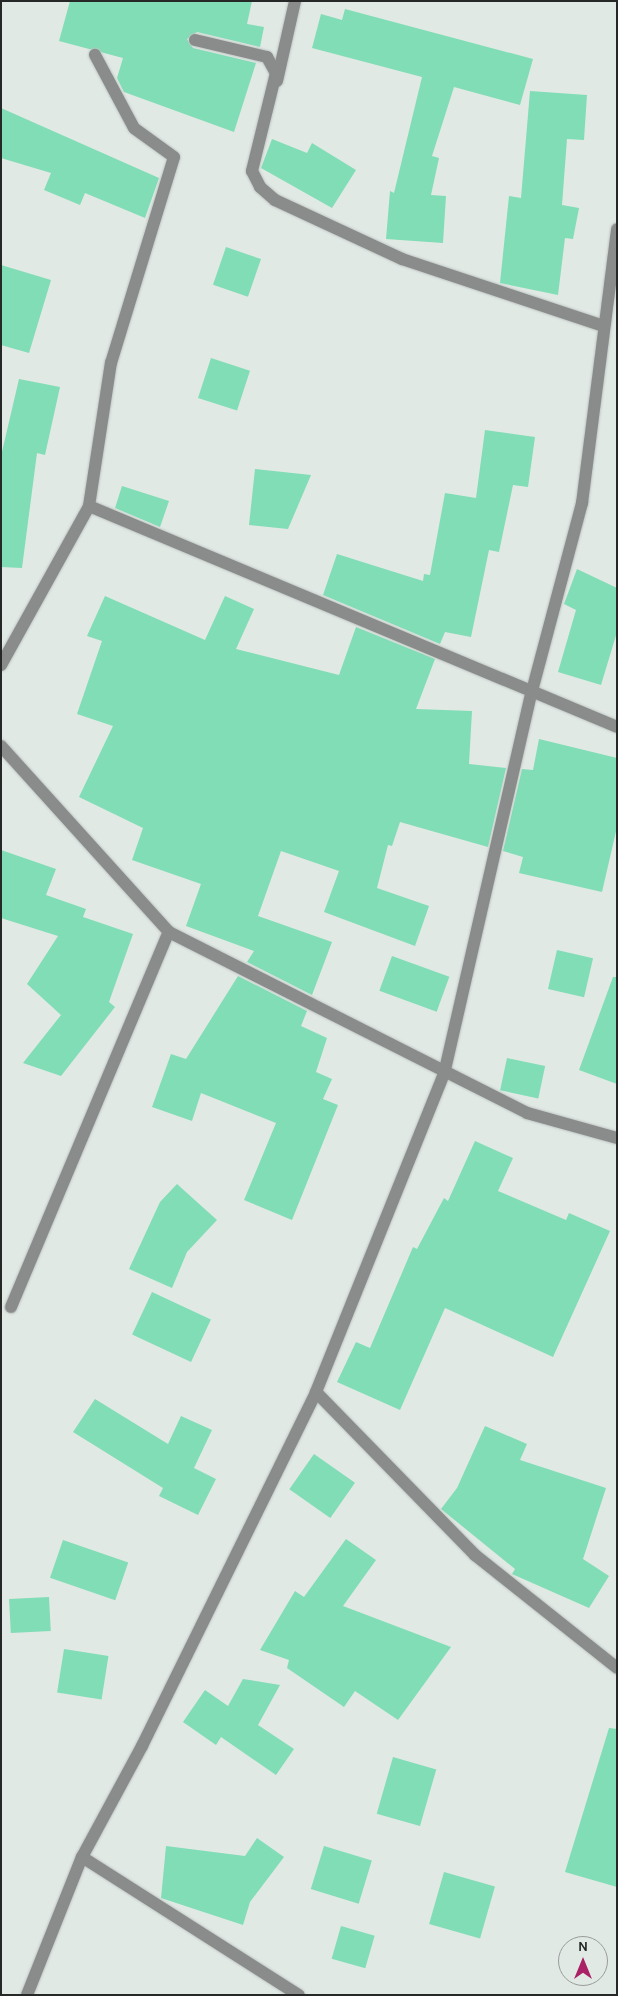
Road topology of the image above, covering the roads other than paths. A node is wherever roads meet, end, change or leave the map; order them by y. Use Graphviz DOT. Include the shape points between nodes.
graph roads {
  1 [pos="295,1"];
  2 [pos="195,40"];
  3 [pos="95,55"];
  4 [pos="275,90"];
  5 [pos="617,229"];
  6 [pos="603,326"];
  7 [pos="89,506"];
  8 [pos="1,665"];
  9 [pos="532,691"];
  10 [pos="617,726"];
  11 [pos="1,746"];
  12 [pos="169,932"];
  13 [pos="444,1074"];
  14 [pos="617,1138"];
  15 [pos="11,1307"];
  16 [pos="316,1392"];
  17 [pos="617,1668"];
  18 [pos="82,1856"];
  19 [pos="27,1995"];
  20 [pos="299,1995"];
  1 -- 4 [label="street"];
  2 -- 4 [label="street" via="267,57 276,73"];
  3 -- 7 [label="street" via="134,128 174,157 111,363"];
  4 -- 6 [label="street" via="252,171 260,187 275,200 402,259"];
  5 -- 6 [label="street"];
  6 -- 9 [label="street" via="582,503"];
  7 -- 8 [label="street"];
  7 -- 9 [label="street"];
  9 -- 10 [label="street"];
  9 -- 13 [label="street"];
  11 -- 12 [label="street"];
  12 -- 13 [label="street"];
  12 -- 15 [label="street"];
  13 -- 14 [label="street" via="528,1113"];
  13 -- 16 [label="street"];
  16 -- 17 [label="street" via="475,1555"];
  16 -- 18 [label="street" via="142,1746"];
  18 -- 19 [label="street"];
  18 -- 20 [label="street"];
}
